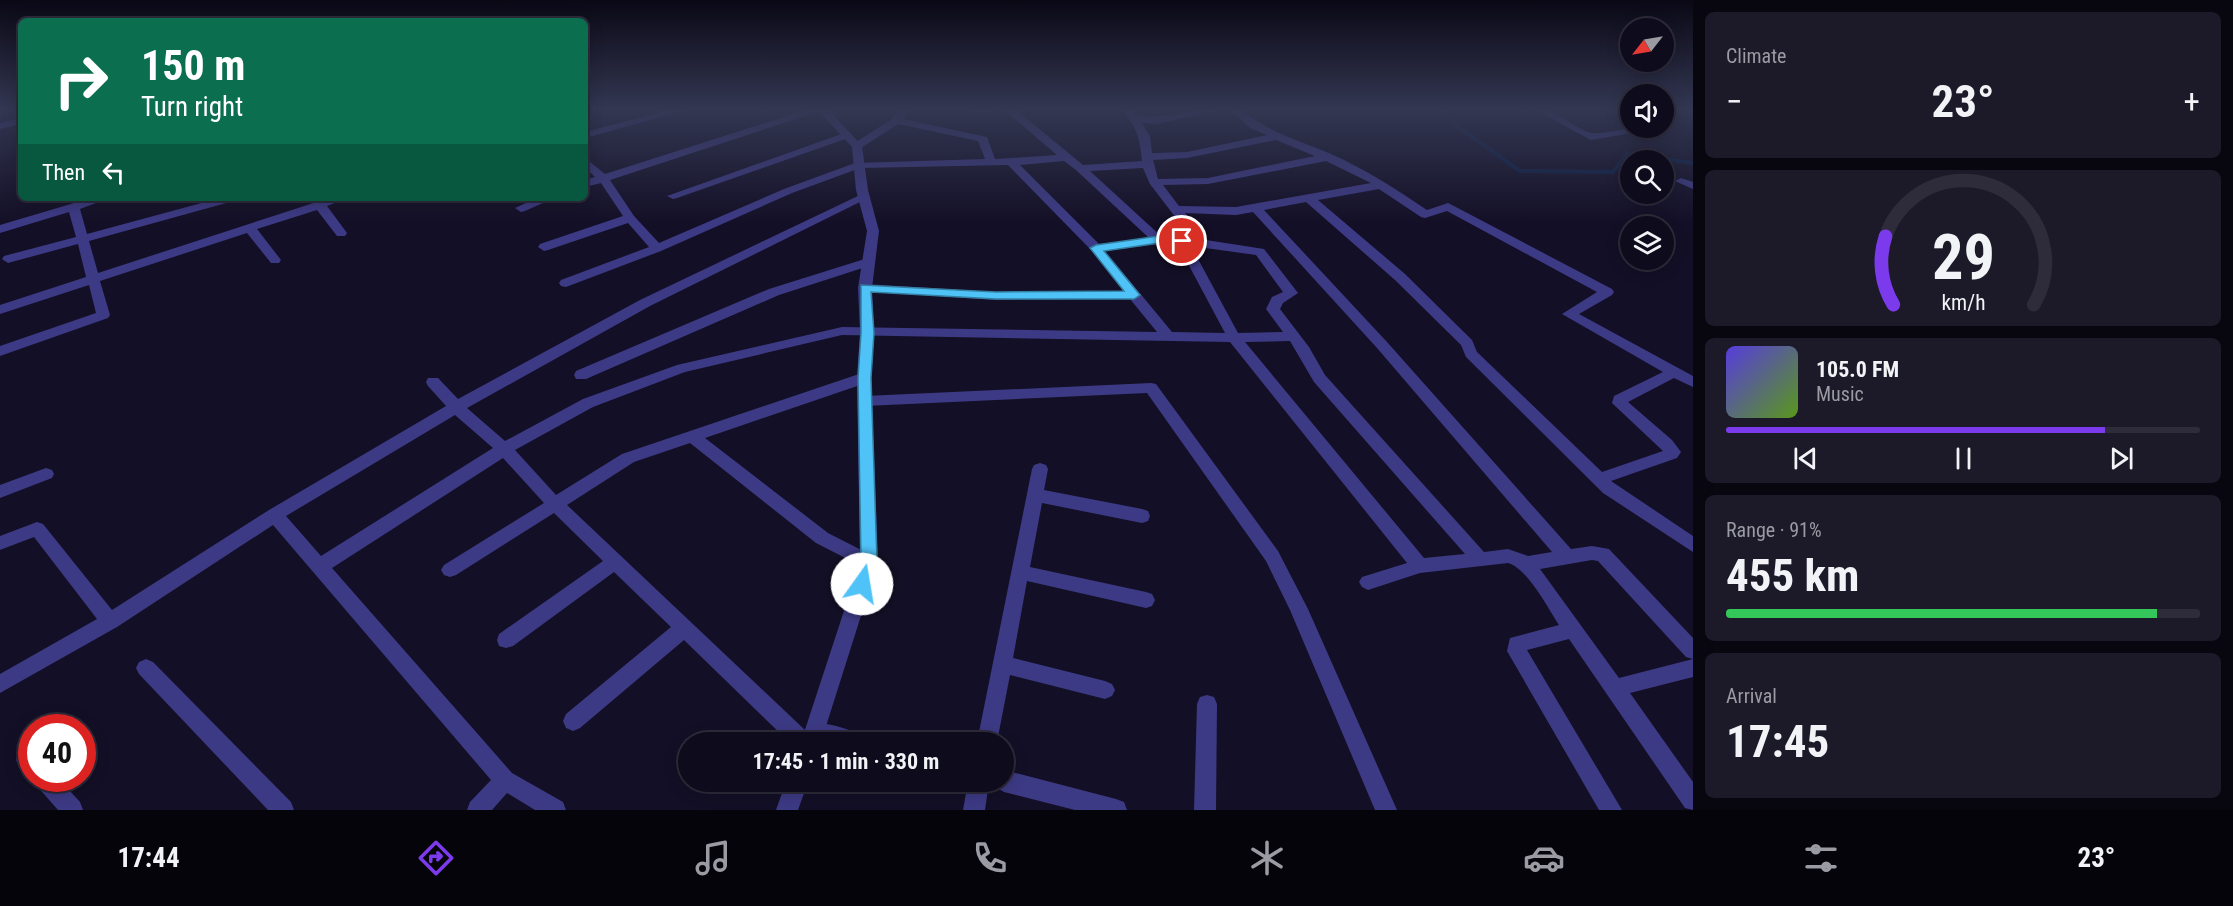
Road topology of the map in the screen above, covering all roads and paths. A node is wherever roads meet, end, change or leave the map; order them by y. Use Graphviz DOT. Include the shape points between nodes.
graph roads {
  1 [pos="702,147"];
  2 [pos="830,147"];
  3 [pos="854,147"];
  4 [pos="986,147"];
  5 [pos="1054,147"];
  6 [pos="1146,147"];
  7 [pos="1226,147"];
  8 [pos="1303,147"];
  9 [pos="1068,158"];
  10 [pos="1328,158"];
  11 [pos="1148,160"];
  12 [pos="991,162"];
  13 [pos="1011,162"];
  14 [pos="588,164"];
  15 [pos="859,165"];
  16 [pos="1080,168"];
  17 [pos="603,178"];
  18 [pos="1681,181"];
  19 [pos="1154,182"];
  20 [pos="588,183"];
  21 [pos="1381,185"];
  22 [pos="1693,186"];
  23 [pos="673,196"];
  24 [pos="864,197"];
  25 [pos="1309,198"];
  26 [pos="93,201"];
  27 [pos="222,201"];
  28 [pos="332,201"];
  29 [pos="540,201"];
  30 [pos="320,205"];
  31 [pos="74,207"];
  32 [pos="521,208"];
  33 [pos="1256,208"];
  34 [pos="1173,209"];
  35 [pos="630,218"];
  36 [pos="250,228"];
  37 [pos="0,229"];
  38 [pos="341,233"];
  39 [pos="81,239"];
  40 [pos="1159,240"];
  41 [pos="1182,241"];
  42 [pos="1202,243"];
  43 [pos="544,246"];
  44 [pos="657,248"];
  45 [pos="1096,248"];
  46 [pos="8,259"];
  47 [pos="274,261"];
  48 [pos="868,262"];
  49 [pos="92,280"];
  50 [pos="566,283"];
  51 [pos="865,288"];
  52 [pos="1134,295"];
  53 [pos="0,310"];
  54 [pos="867,333"];
  55 [pos="1293,336"];
  56 [pos="1168,337"];
  57 [pos="1234,338"];
  58 [pos="0,351"];
  59 [pos="1674,372"];
  60 [pos="580,375"];
  61 [pos="864,378"];
  62 [pos="433,382"];
  63 [pos="1693,382"];
  64 [pos="865,401"];
  65 [pos="456,407"];
  66 [pos="693,437"];
  67 [pos="504,449"];
  68 [pos="1040,469"];
  69 [pos="46,474"];
  70 [pos="1599,479"];
  71 [pos="0,492"];
  72 [pos="1035,495"];
  73 [pos="555,504"];
  74 [pos="275,515"];
  75 [pos="1142,516"];
  76 [pos="0,543"];
  77 [pos="1693,545"];
  78 [pos="1567,557"];
  79 [pos="1480,559"];
  80 [pos="615,562"];
  81 [pos="869,562"];
  82 [pos="1524,564"];
  83 [pos="320,566"];
  84 [pos="1420,566"];
  85 [pos="450,570"];
  86 [pos="1020,572"];
  87 [pos="1368,582"];
  88 [pos="1146,600"];
  89 [pos="110,621"];
  90 [pos="684,628"];
  91 [pos="1573,630"];
  92 [pos="506,640"];
  93 [pos="1002,664"];
  94 [pos="1693,665"];
  95 [pos="146,668"];
  96 [pos="0,684"];
  97 [pos="1615,688"];
  98 [pos="1105,690"];
  99 [pos="1207,704"];
  100 [pos="573,721"];
  101 [pos="801,732"];
  102 [pos="811,732"];
  103 [pos="989,732"];
  104 [pos="505,780"];
  105 [pos="1014,784"];
  106 [pos="56,792"];
  107 [pos="793,792"];
  108 [pos="977,792"];
  109 [pos="1693,800"];
  110 [pos="1086,806"];
  111 [pos="72,810"];
  112 [pos="283,810"];
  113 [pos="478,810"];
  114 [pos="555,810"];
  115 [pos="787,810"];
  116 [pos="974,810"];
  117 [pos="1116,810"];
  118 [pos="1204,810"];
  119 [pos="1386,810"];
  120 [pos="1611,810"];
  1 -- 17 [label="street"];
  2 -- 23 [label="street"];
  3 -- 15 [label="street"];
  4 -- 12 [label="street"];
  5 -- 9 [label="street"];
  6 -- 11 [label="street"];
  7 -- 11 [label="street"];
  8 -- 10 [label="street"];
  9 -- 13 [label="street"];
  9 -- 16 [label="street"];
  10 -- 19 [label="street" via="1208,181"];
  10 -- 21 [label="street"];
  11 -- 16 [label="street"];
  11 -- 19 [label="street"];
  12 -- 13 [label="street"];
  12 -- 15 [label="street"];
  13 -- 45 [label="street"];
  14 -- 17 [label="street"];
  15 -- 24 [label="street"];
  15 -- 44 [label="street"];
  16 -- 40 [label="street"];
  17 -- 20 [label="street"];
  17 -- 35 [label="street"];
  18 -- 22 [label="street"];
  19 -- 34 [label="street"];
  21 -- 25 [label="street"];
  21 -- 59 [label="street" via="1425,214 1448,207 1607,292 1569,314"];
  24 -- 48 [label="street" via="873,231"];
  24 -- 65 [label="street" via="645,303"];
  25 -- 33 [label="street"];
  25 -- 70 [label="street" via="1400,277 1467,343 1471,354"];
  26 -- 31 [label="street"];
  27 -- 39 [label="street"];
  28 -- 30 [label="street"];
  29 -- 32 [label="street"];
  30 -- 36 [label="street"];
  30 -- 38 [label="street"];
  31 -- 37 [label="street"];
  31 -- 39 [label="street"];
  33 -- 34 [label="street"];
  33 -- 78 [label="street"];
  34 -- 42 [label="street"];
  35 -- 43 [label="street"];
  35 -- 44 [label="street"];
  36 -- 47 [label="street"];
  36 -- 49 [label="street"];
  39 -- 46 [label="street"];
  39 -- 49 [label="street"];
  40 -- 41 [label="street"];
  40 -- 45 [label="street"];
  41 -- 42 [label="street"];
  41 -- 57 [label="street"];
  42 -- 55 [label="street" via="1260,252 1291,293 1277,300 1273,309"];
  44 -- 50 [label="street"];
  45 -- 52 [label="street"];
  48 -- 51 [label="street"];
  48 -- 60 [label="street" via="774,292"];
  49 -- 53 [label="street"];
  49 -- 58 [label="street" via="103,315"];
  51 -- 52 [label="street" via="996,296"];
  51 -- 54 [label="street"];
  52 -- 56 [label="street"];
  54 -- 56 [label="street"];
  54 -- 61 [label="street"];
  54 -- 67 [label="street" via="842,331 682,368 588,403"];
  55 -- 57 [label="street"];
  55 -- 79 [label="street" via="1319,378"];
  56 -- 57 [label="street"];
  57 -- 84 [label="street"];
  59 -- 63 [label="street"];
  59 -- 70 [label="street" via="1618,404 1673,452"];
  61 -- 64 [label="street"];
  61 -- 66 [label="street"];
  62 -- 65 [label="street"];
  64 -- 81 [label="street"];
  64 -- 119 [label="street" via="1151,388 1272,556"];
  65 -- 67 [label="street"];
  65 -- 74 [label="street"];
  66 -- 73 [label="street" via="628,458"];
  66 -- 81 [label="street" via="822,538"];
  67 -- 73 [label="street"];
  67 -- 83 [label="street"];
  68 -- 72 [label="street"];
  69 -- 71 [label="street"];
  70 -- 77 [label="street"];
  72 -- 75 [label="street"];
  72 -- 86 [label="street"];
  73 -- 80 [label="street"];
  73 -- 85 [label="street"];
  74 -- 83 [label="street"];
  74 -- 89 [label="street"];
  76 -- 89 [label="street" via="37,529"];
  78 -- 82 [label="street"];
  78 -- 94 [label="street" via="1592,553 1608,557"];
  79 -- 82 [label="street" via="1508,556"];
  79 -- 84 [label="street"];
  80 -- 90 [label="street"];
  80 -- 92 [label="street"];
  81 -- 102 [label="street"];
  82 -- 91 [label="street"];
  83 -- 104 [label="street"];
  84 -- 87 [label="street"];
  86 -- 88 [label="street"];
  86 -- 93 [label="street"];
  89 -- 96 [label="street"];
  90 -- 100 [label="street"];
  90 -- 101 [label="street"];
  91 -- 97 [label="street"];
  91 -- 120 [label="street" via="1517,644 1517,651"];
  93 -- 98 [label="street"];
  93 -- 103 [label="street"];
  94 -- 97 [label="street"];
  95 -- 112 [label="street"];
  97 -- 109 [label="street"];
  99 -- 118 [label="street"];
  104 -- 113 [label="street"];
  104 -- 114 [label="street"];
  105 -- 110 [label="street"];
  106 -- 111 [label="street"];
  107 -- 115 [label="street"];
  108 -- 116 [label="street"];
  110 -- 117 [label="street"];
}
